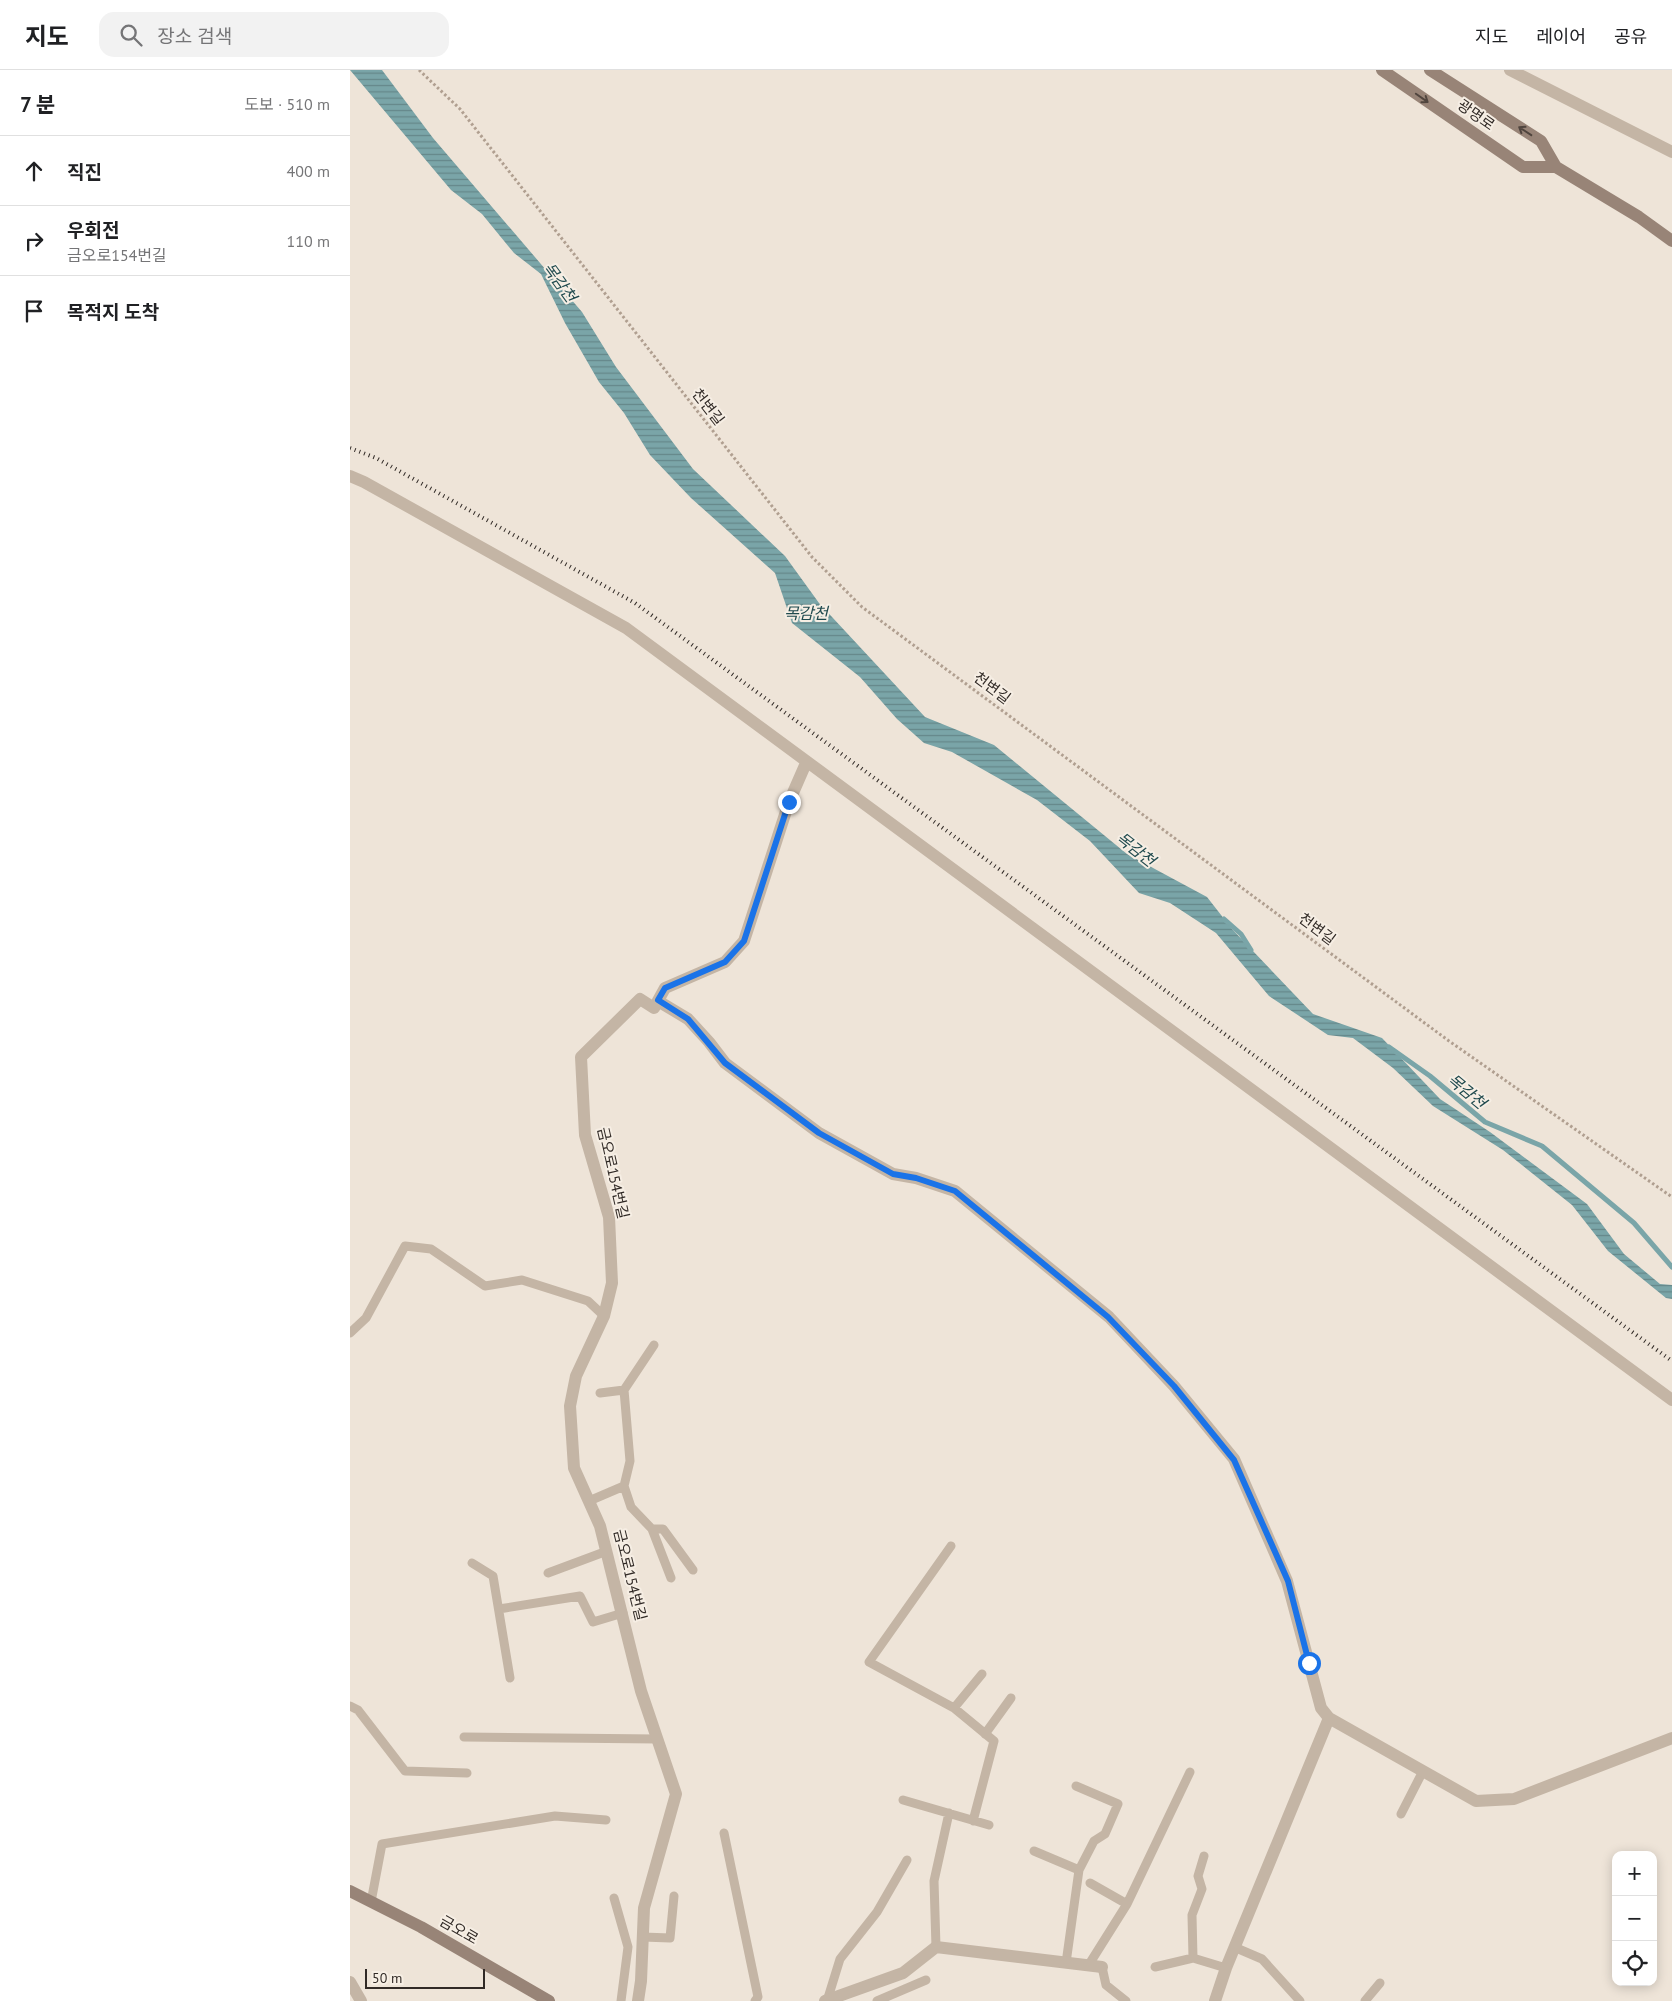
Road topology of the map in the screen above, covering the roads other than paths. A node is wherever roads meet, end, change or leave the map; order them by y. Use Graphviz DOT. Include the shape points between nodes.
graph roads {
  1 [pos="1382,70"];
  2 [pos="1430,70"];
  3 [pos="1510,70"];
  4 [pos="1672,152"];
  5 [pos="1556,167"];
  6 [pos="1672,241"];
  7 [pos="350,476"];
  8 [pos="806,763"];
  9 [pos="658,1000"];
  10 [pos="604,1316"];
  11 [pos="350,1333"];
  12 [pos="654,1345"];
  13 [pos="624,1390"];
  14 [pos="600,1394"];
  15 [pos="1672,1400"];
  16 [pos="624,1486"];
  17 [pos="589,1501"];
  18 [pos="652,1529"];
  19 [pos="951,1546"];
  20 [pos="607,1551"];
  21 [pos="472,1563"];
  22 [pos="693,1570"];
  23 [pos="548,1572"];
  24 [pos="671,1578"];
  25 [pos="499,1609"];
  26 [pos="623,1613"];
  27 [pos="982,1674"];
  28 [pos="510,1678"];
  29 [pos="1011,1698"];
  30 [pos="350,1706"];
  31 [pos="954,1708"];
  32 [pos="1330,1718"];
  33 [pos="985,1734"];
  34 [pos="464,1737"];
  35 [pos="1672,1738"];
  36 [pos="657,1739"];
  37 [pos="1423,1771"];
  38 [pos="1190,1772"];
  39 [pos="467,1773"];
  40 [pos="1076,1786"];
  41 [pos="903,1800"];
  42 [pos="949,1814"];
  43 [pos="1401,1814"];
  44 [pos="606,1820"];
  45 [pos="973,1821"];
  46 [pos="989,1825"];
  47 [pos="724,1833"];
  48 [pos="1034,1851"];
  49 [pos="1204,1856"];
  50 [pos="907,1860"];
  51 [pos="1079,1870"];
  52 [pos="1090,1883"];
  53 [pos="350,1891"];
  54 [pos="674,1896"];
  55 [pos="614,1898"];
  56 [pos="371,1902"];
  57 [pos="1127,1904"];
  58 [pos="643,1937"];
  59 [pos="936,1947"];
  60 [pos="1234,1947"];
  61 [pos="1193,1958"];
  62 [pos="1066,1963"];
  63 [pos="1088,1966"];
  64 [pos="1102,1967"];
  65 [pos="1155,1968"];
  66 [pos="1226,1968"];
  67 [pos="926,1980"];
  68 [pos="350,1982"];
  69 [pos="1380,1983"];
  70 [pos="852,1997"];
  71 [pos="361,2001"];
  72 [pos="549,2001"];
  73 [pos="621,2001"];
  74 [pos="638,2001"];
  75 [pos="756,2001"];
  76 [pos="826,2001"];
  77 [pos="877,2001"];
  78 [pos="1126,2001"];
  79 [pos="1215,2001"];
  80 [pos="1300,2001"];
  81 [pos="1365,2001"];
  1 -- 5 [label="main road, 광명로, one-way" via="1523,167"];
  5 -- 2 [label="main road, 광명로, one-way" via="1541,141"];
  3 -- 4 [label="street"];
  5 -- 6 [label="main road, 광명로"];
  7 -- 8 [label="street" via="626,628"];
  8 -- 9 [label="street" via="789,802 744,941 725,962 665,988"];
  8 -- 15 [label="street"];
  9 -- 10 [label="street, 금오로154번길" via="654,1008 640,999 581,1057 585,1135 609,1217 612,1283"];
  9 -- 32 [label="street" via="688,1019 725,1063 819,1133 893,1174 955,1191 1108,1317 1174,1386 1234,1460 1288,1581 1321,1708"];
  10 -- 11 [label="lane" via="588,1301 522,1280 486,1286 431,1249 406,1246 366,1318"];
  10 -- 17 [label="street, 금오로154번길" via="576,1376 570,1406 574,1468"];
  12 -- 13 [label="lane"];
  13 -- 14 [label="lane"];
  13 -- 16 [label="lane" via="630,1461"];
  16 -- 17 [label="lane"];
  16 -- 18 [label="lane" via="631,1507"];
  17 -- 20 [label="street, 금오로154번길"];
  18 -- 22 [label="lane" via="663,1529"];
  18 -- 24 [label="lane"];
  19 -- 31 [label="lane" via="868,1662"];
  20 -- 23 [label="lane"];
  20 -- 26 [label="street, 금오로154번길"];
  21 -- 25 [label="lane" via="494,1576"];
  25 -- 26 [label="lane" via="580,1596 593,1622"];
  25 -- 28 [label="lane"];
  26 -- 36 [label="street, 금오로154번길" via="641,1691"];
  27 -- 31 [label="lane"];
  29 -- 33 [label="lane"];
  30 -- 39 [label="lane" via="358,1710 404,1771"];
  31 -- 33 [label="lane"];
  32 -- 37 [label="street"];
  32 -- 60 [label="street"];
  33 -- 45 [label="lane" via="994,1742"];
  34 -- 36 [label="lane"];
  35 -- 37 [label="street" via="1514,1799 1476,1801"];
  36 -- 58 [label="street, 금오로154번길" via="676,1794 644,1908"];
  37 -- 43 [label="lane"];
  38 -- 57 [label="lane"];
  40 -- 51 [label="lane" via="1118,1804 1105,1834 1094,1841"];
  41 -- 42 [label="lane"];
  42 -- 45 [label="lane"];
  42 -- 59 [label="lane" via="934,1881"];
  44 -- 56 [label="lane" via="555,1816 382,1844"];
  45 -- 46 [label="lane"];
  47 -- 75 [label="lane" via="758,1997"];
  48 -- 51 [label="lane"];
  49 -- 61 [label="lane" via="1198,1876 1202,1889 1192,1916"];
  50 -- 76 [label="lane" via="877,1912 840,1959"];
  51 -- 62 [label="lane"];
  52 -- 57 [label="lane"];
  53 -- 56 [label="main road, 금오로"];
  54 -- 58 [label="lane" via="670,1938"];
  55 -- 73 [label="lane" via="628,1947"];
  56 -- 72 [label="main road, 금오로" via="422,1927"];
  57 -- 63 [label="lane"];
  58 -- 74 [label="street, 금오로154번길"];
  59 -- 62 [label="street"];
  59 -- 70 [label="street" via="903,1973"];
  60 -- 66 [label="street"];
  60 -- 80 [label="lane" via="1262,1959"];
  61 -- 65 [label="lane"];
  61 -- 66 [label="lane"];
  62 -- 63 [label="street"];
  63 -- 64 [label="street"];
  64 -- 78 [label="lane" via="1106,1985"];
  66 -- 79 [label="street"];
  67 -- 77 [label="lane"];
  68 -- 71 [label="street"];
  69 -- 81 [label="lane"];
  70 -- 76 [label="street"];
}
